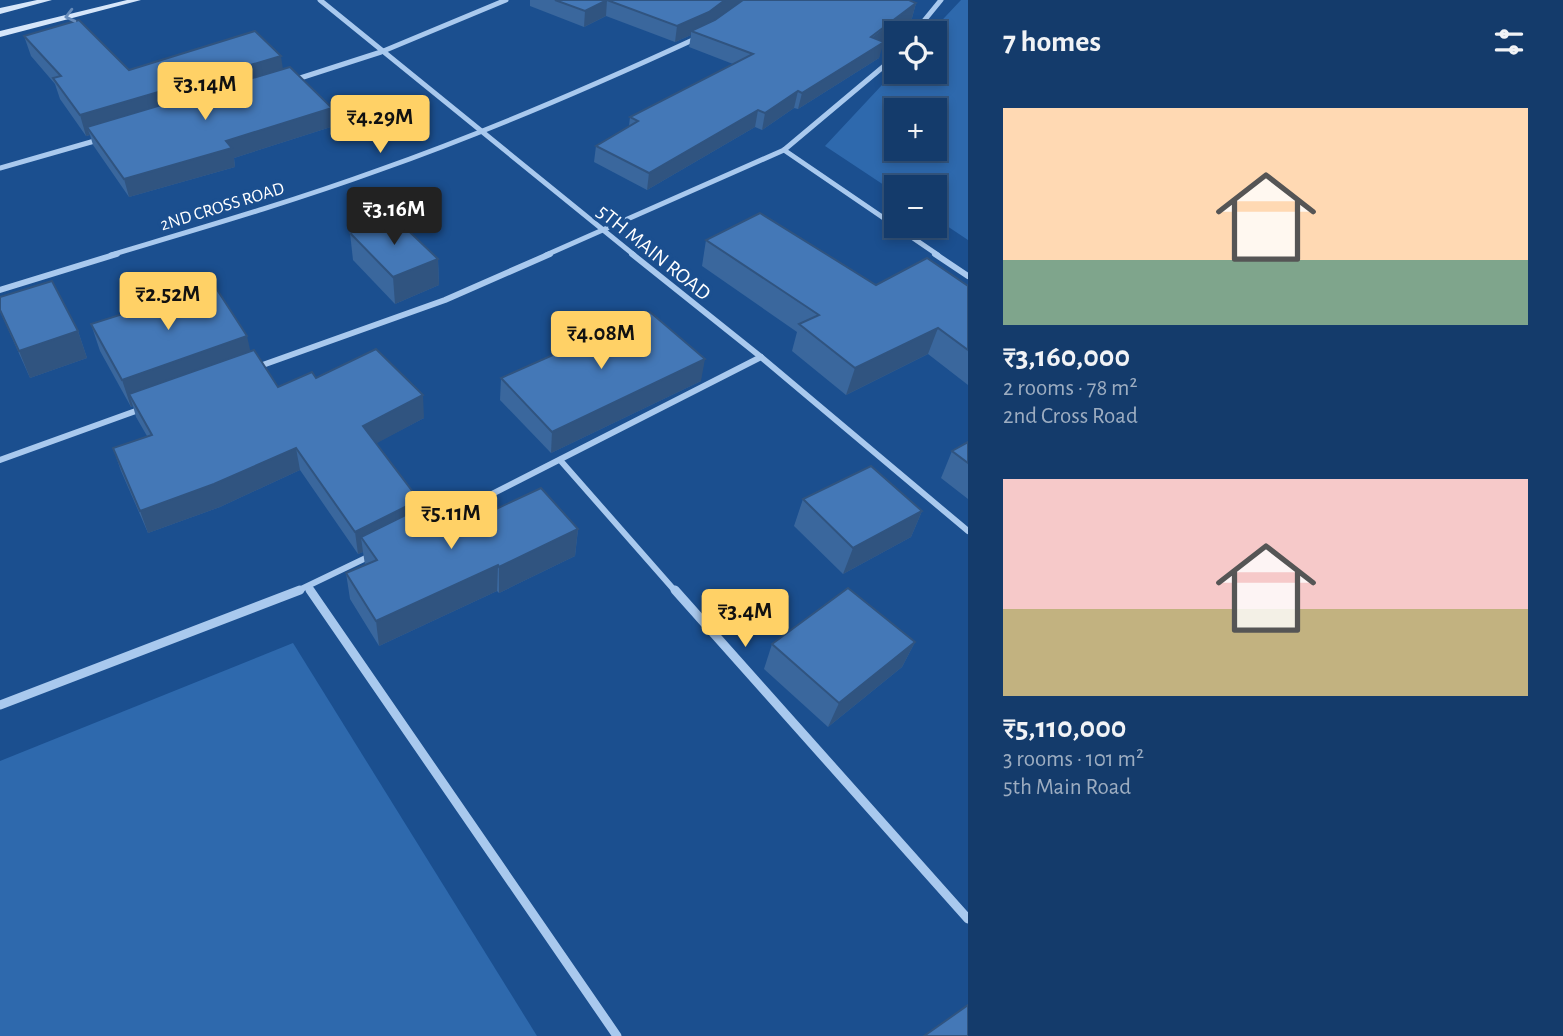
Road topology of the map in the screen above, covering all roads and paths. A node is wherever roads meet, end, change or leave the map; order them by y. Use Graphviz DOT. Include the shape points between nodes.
graph roads {
  1 [pos="48,0"];
  2 [pos="137,0"];
  3 [pos="320,0"];
  4 [pos="506,0"];
  5 [pos="941,0"];
  6 [pos="0,11"];
  7 [pos="924,21"];
  8 [pos="709,32"];
  9 [pos="0,34"];
  10 [pos="381,52"];
  11 [pos="884,66"];
  12 [pos="281,84"];
  13 [pos="482,132"];
  14 [pos="100,139"];
  15 [pos="784,150"];
  16 [pos="0,168"];
  17 [pos="603,232"];
  18 [pos="968,276"];
  19 [pos="0,290"];
  20 [pos="761,357"];
  21 [pos="246,371"];
  22 [pos="156,404"];
  23 [pos="0,460"];
  24 [pos="560,460"];
  25 [pos="428,526"];
  26 [pos="968,531"];
  27 [pos="380,551"];
  28 [pos="308,587"];
  29 [pos="0,705"];
  30 [pos="968,919"];
  31 [pos="618,1036"];
  1 -- 6 [label="main road"];
  2 -- 9 [label="main road, one-way"];
  3 -- 10 [label="street, 5TH MAIN ROAD"];
  4 -- 10 [label="street"];
  5 -- 7 [label="street"];
  8 -- 13 [label="street, 2ND CROSS ROAD"];
  10 -- 12 [label="street"];
  10 -- 13 [label="street, 5TH MAIN ROAD"];
  11 -- 15 [label="street"];
  13 -- 17 [label="street, 5TH MAIN ROAD"];
  13 -- 19 [label="street, 2ND CROSS ROAD" via="335,185"];
  14 -- 16 [label="street"];
  15 -- 17 [label="street"];
  15 -- 18 [label="street"];
  17 -- 20 [label="street, 5TH MAIN ROAD"];
  17 -- 21 [label="street" via="445,300"];
  20 -- 24 [label="street"];
  20 -- 26 [label="street, 5TH MAIN ROAD"];
  22 -- 23 [label="street"];
  24 -- 25 [label="street"];
  24 -- 30 [label="street"];
  27 -- 28 [label="street"];
  28 -- 29 [label="street"];
  28 -- 31 [label="street"];
}
